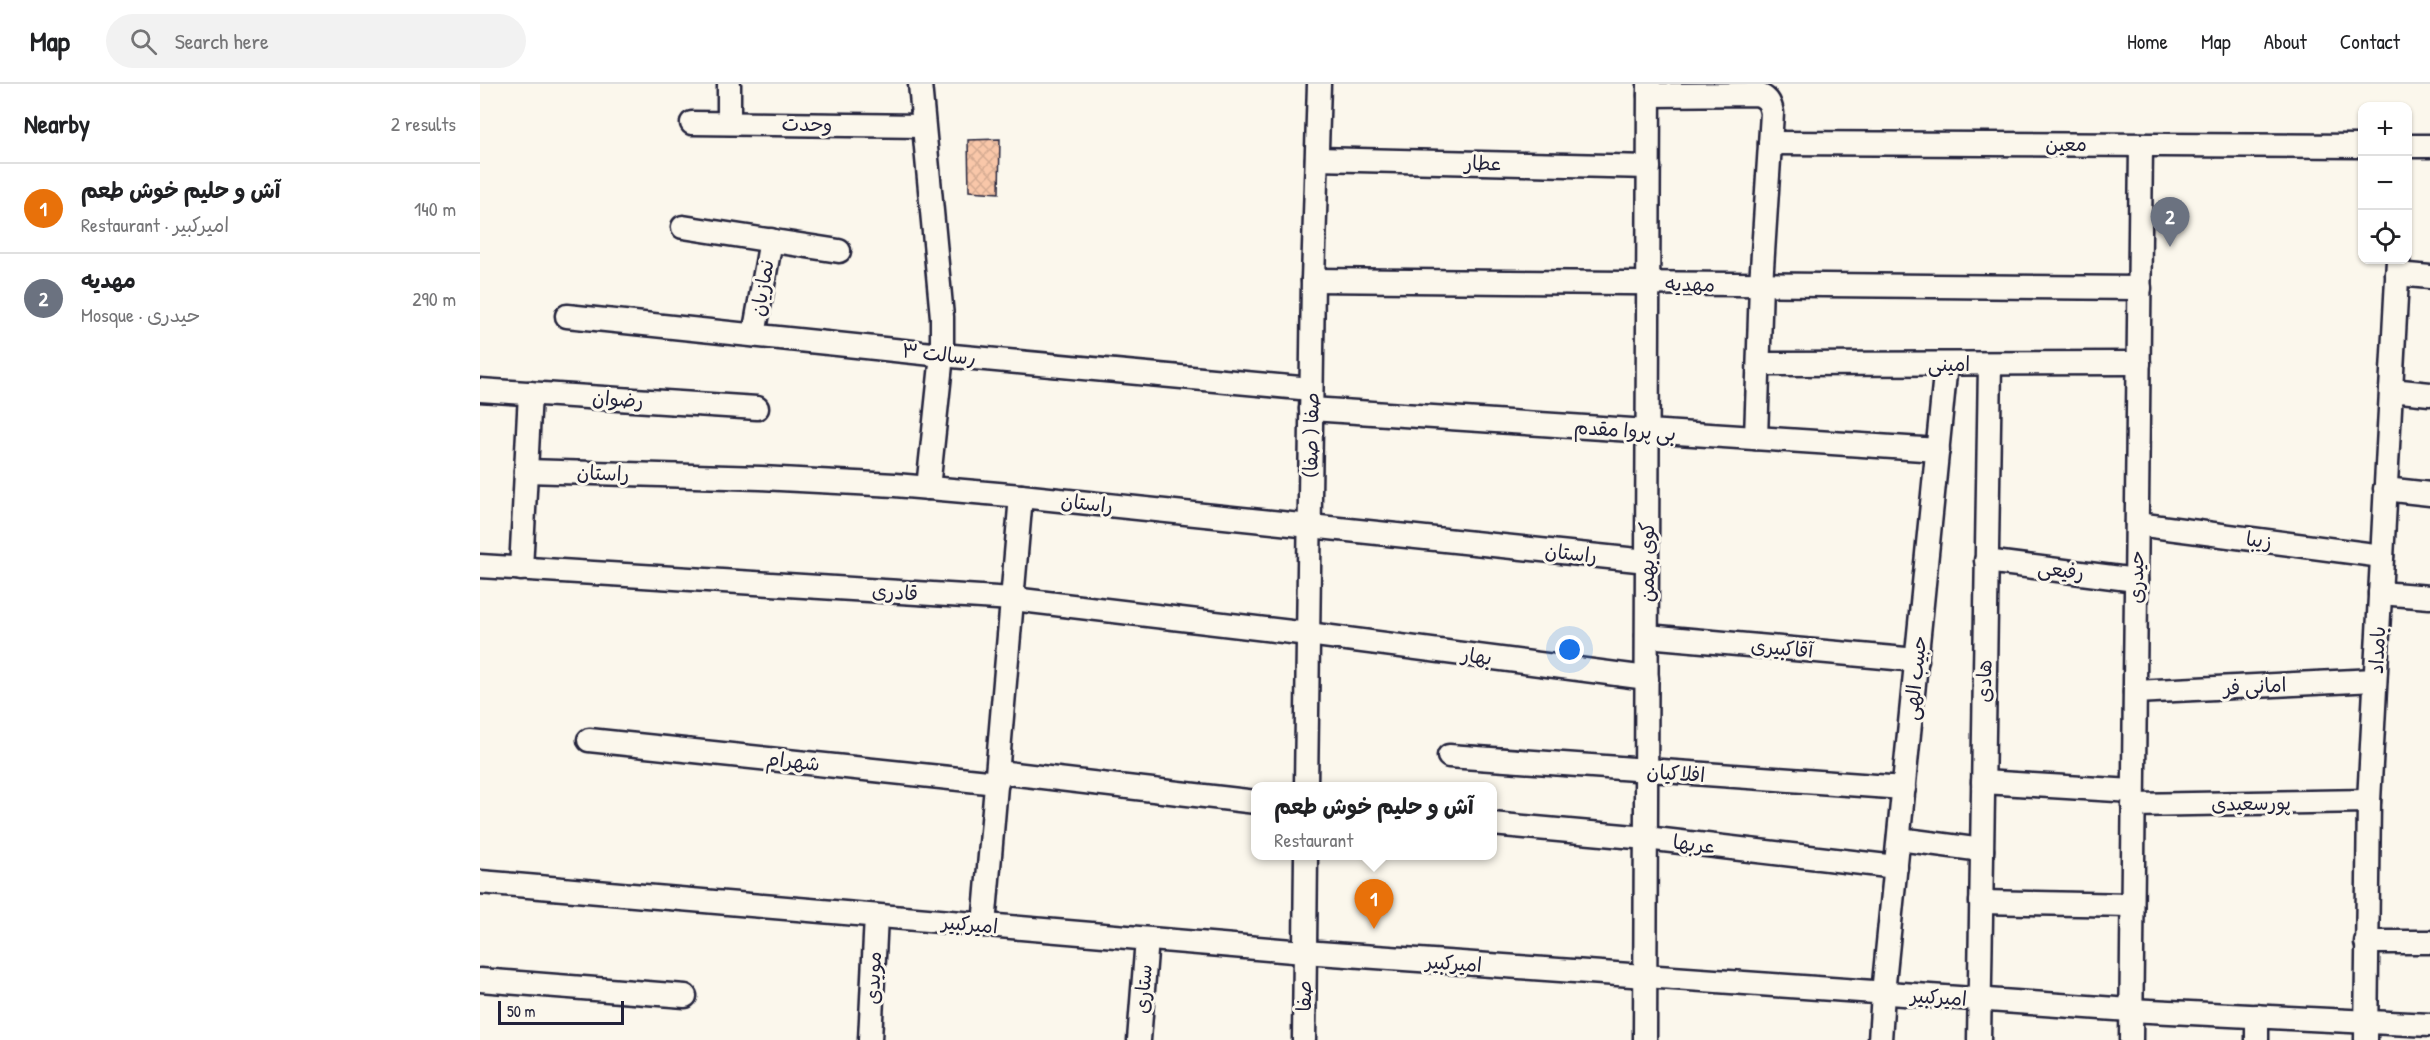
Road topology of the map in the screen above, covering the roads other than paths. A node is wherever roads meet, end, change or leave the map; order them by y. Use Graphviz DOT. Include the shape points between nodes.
graph roads {
  1 [pos="729,84"];
  2 [pos="920,84"];
  3 [pos="1320,84"];
  4 [pos="1706,89"];
  5 [pos="1649,90"];
  6 [pos="692,123"];
  7 [pos="729,123"];
  8 [pos="923,126"];
  9 [pos="1770,143"];
  10 [pos="2141,145"];
  11 [pos="2358,146"];
  12 [pos="2412,146"];
  13 [pos="2430,146"];
  14 [pos="1317,159"];
  15 [pos="1649,167"];
  16 [pos="683,227"];
  17 [pos="771,240"];
  18 [pos="839,251"];
  19 [pos="2397,267"];
  20 [pos="2430,277"];
  21 [pos="1312,280"];
  22 [pos="1649,283"];
  23 [pos="1761,284"];
  24 [pos="2140,288"];
  25 [pos="567,316"];
  26 [pos="754,335"];
  27 [pos="942,355"];
  28 [pos="2139,363"];
  29 [pos="1759,364"];
  30 [pos="1946,364"];
  31 [pos="1990,364"];
  32 [pos="480,390"];
  33 [pos="2391,390"];
  34 [pos="530,393"];
  35 [pos="2430,394"];
  36 [pos="1311,399"];
  37 [pos="757,408"];
  38 [pos="1648,432"];
  39 [pos="1756,438"];
  40 [pos="1938,450"];
  41 [pos="526,471"];
  42 [pos="928,488"];
  43 [pos="2385,489"];
  44 [pos="2430,494"];
  45 [pos="1021,496"];
  46 [pos="2137,524"];
  47 [pos="1310,527"];
  48 [pos="2382,556"];
  49 [pos="1647,561"];
  50 [pos="1986,561"];
  51 [pos="480,566"];
  52 [pos="521,569"];
  53 [pos="2136,580"];
  54 [pos="2380,593"];
  55 [pos="2430,597"];
  56 [pos="1013,599"];
  57 [pos="1308,634"];
  58 [pos="1647,636"];
  59 [pos="1917,660"];
  60 [pos="1647,678"];
  61 [pos="2375,680"];
  62 [pos="2134,692"];
  63 [pos="589,740"];
  64 [pos="1449,756"];
  65 [pos="1646,771"];
  66 [pos="997,777"];
  67 [pos="1306,782"];
  68 [pos="1983,782"];
  69 [pos="1904,788"];
  70 [pos="2133,798"];
  71 [pos="2368,801"];
  72 [pos="1251,802"];
  73 [pos="1497,824"];
  74 [pos="1646,838"];
  75 [pos="1899,839"];
  76 [pos="1982,850"];
  77 [pos="1305,860"];
  78 [pos="1896,867"];
  79 [pos="480,882"];
  80 [pos="1981,902"];
  81 [pos="2132,905"];
  82 [pos="876,915"];
  83 [pos="984,925"];
  84 [pos="1147,939"];
  85 [pos="2366,942"];
  86 [pos="2430,942"];
  87 [pos="1304,952"];
  88 [pos="1645,976"];
  89 [pos="480,980"];
  90 [pos="1883,993"];
  91 [pos="685,996"];
  92 [pos="1979,999"];
  93 [pos="2130,1010"];
  94 [pos="2257,1016"];
  95 [pos="2430,1025"];
  96 [pos="2366,1031"];
  97 [pos="870,1040"];
  98 [pos="1140,1040"];
  99 [pos="1304,1040"];
  100 [pos="1645,1040"];
  101 [pos="1880,1040"];
  102 [pos="1979,1040"];
  103 [pos="2131,1040"];
  104 [pos="2257,1040"];
  1 -- 7 [label="street"];
  2 -- 8 [label="street"];
  3 -- 14 [label="street, صفا ( صفا)"];
  4 -- 5 [label="street"];
  4 -- 9 [label="street" via="1764,96 1772,113"];
  5 -- 15 [label="street, کوی بهمن"];
  6 -- 7 [label="street, وحدت"];
  7 -- 8 [label="street, وحدت"];
  8 -- 27 [label="street" via="942,317"];
  9 -- 10 [label="street, معین"];
  9 -- 23 [label="street"];
  10 -- 11 [label="street, معین"];
  10 -- 24 [label="street, حیدری"];
  12 -- 13 [label="street"];
  14 -- 15 [label="street, عطار"];
  14 -- 21 [label="street, صفا ( صفا)"];
  15 -- 22 [label="street, کوی بهمن"];
  16 -- 17 [label="street"];
  17 -- 18 [label="street"];
  17 -- 26 [label="street, نمازیان"];
  19 -- 20 [label="street"];
  19 -- 33 [label="street, بامداد"];
  21 -- 22 [label="street, مهدیه"];
  21 -- 36 [label="street, صفا ( صفا)"];
  22 -- 23 [label="street, مهدیه"];
  22 -- 38 [label="street, کوی بهمن"];
  23 -- 24 [label="street, مهدیه"];
  23 -- 29 [label="street"];
  24 -- 28 [label="street, حیدری"];
  25 -- 26 [label="street, رسالت ۳"];
  26 -- 27 [label="street, رسالت ۳"];
  27 -- 36 [label="street, رسالت ۳"];
  27 -- 42 [label="street"];
  28 -- 31 [label="street, امینی"];
  28 -- 46 [label="street, حیدری"];
  29 -- 30 [label="street, امینی"];
  29 -- 39 [label="street"];
  30 -- 31 [label="street, امینی"];
  30 -- 40 [label="street, حبیب الهی"];
  31 -- 50 [label="street, هادی"];
  32 -- 34 [label="street, رضوان"];
  33 -- 35 [label="street"];
  33 -- 43 [label="street, بامداد"];
  34 -- 37 [label="street, رضوان"];
  34 -- 41 [label="street"];
  36 -- 38 [label="street, بی پروا مقدم"];
  36 -- 47 [label="street, صفا ( صفا)"];
  38 -- 39 [label="street, بی پروا مقدم"];
  38 -- 49 [label="street, کوی بهمن"];
  39 -- 40 [label="street, بی پروا مقدم"];
  40 -- 59 [label="street, حبیب الهی"];
  41 -- 42 [label="street, راستان"];
  41 -- 52 [label="street"];
  42 -- 45 [label="street, راستان"];
  43 -- 44 [label="street"];
  43 -- 48 [label="street, بامداد"];
  45 -- 47 [label="street, راستان"];
  45 -- 56 [label="street"];
  46 -- 48 [label="street, زیبا"];
  46 -- 53 [label="street, حیدری"];
  47 -- 49 [label="street, راستان"];
  47 -- 57 [label="street, صفا ( صفا)"];
  48 -- 54 [label="street, بامداد"];
  49 -- 58 [label="street, کوی بهمن"];
  50 -- 53 [label="street, رفیعی"];
  50 -- 68 [label="street, هادی"];
  51 -- 52 [label="street, قادری"];
  52 -- 56 [label="street, قادری"];
  53 -- 62 [label="street, حیدری"];
  54 -- 55 [label="street"];
  54 -- 61 [label="street, بامداد"];
  56 -- 57 [label="street, قادری"];
  56 -- 66 [label="street"];
  57 -- 60 [label="street, بهار"];
  57 -- 67 [label="street, صفا ( صفا)"];
  58 -- 59 [label="street, آقاکبیری"];
  58 -- 60 [label="street, کوی بهمن"];
  59 -- 69 [label="street, حبیب الهی"];
  60 -- 65 [label="street, کوی بهمن"];
  61 -- 62 [label="street, امانی فر"];
  61 -- 71 [label="street, بامداد"];
  62 -- 70 [label="street, حیدری"];
  63 -- 66 [label="street, شهرام"];
  64 -- 65 [label="street, افلاکیان"];
  65 -- 69 [label="street, افلاکیان"];
  65 -- 74 [label="street, کوی بهمن"];
  66 -- 72 [label="street, شهرام"];
  66 -- 83 [label="street"];
  68 -- 70 [label="street, پورسعیدی"];
  68 -- 76 [label="street, هادی"];
  69 -- 75 [label="street, حبیب الهی"];
  70 -- 71 [label="street, پورسعیدی"];
  70 -- 81 [label="street, حیدری"];
  71 -- 85 [label="street, بامداد"];
  73 -- 74 [label="street, عربها"];
  74 -- 78 [label="street, عربها"];
  74 -- 88 [label="street, کوی بهمن"];
  75 -- 76 [label="street"];
  75 -- 78 [label="street, حبیب الهی"];
  76 -- 80 [label="street, هادی"];
  77 -- 87 [label="street"];
  78 -- 90 [label="street, حبیب الهی"];
  79 -- 82 [label="street, امیرکبیر"];
  80 -- 81 [label="street"];
  80 -- 92 [label="street, هادی"];
  81 -- 93 [label="street, حیدری"];
  82 -- 83 [label="street, امیرکبیر"];
  82 -- 97 [label="street, مویدی"];
  83 -- 84 [label="street, امیرکبیر"];
  84 -- 87 [label="street, امیرکبیر"];
  84 -- 98 [label="street, ستاری"];
  85 -- 86 [label="street"];
  85 -- 96 [label="street, بامداد"];
  87 -- 88 [label="street, امیرکبیر"];
  87 -- 99 [label="street, صفا"];
  88 -- 90 [label="street, امیرکبیر"];
  88 -- 100 [label="street, کوی بهمن"];
  89 -- 91 [label="street"];
  90 -- 92 [label="street, امیرکبیر"];
  90 -- 101 [label="street, حبیب الهی"];
  92 -- 93 [label="street, امیرکبیر"];
  92 -- 102 [label="street, هادی"];
  93 -- 94 [label="street, امیرکبیر"];
  93 -- 103 [label="street, حیدری"];
  94 -- 96 [label="street, امیرکبیر"];
  94 -- 104 [label="street"];
  95 -- 96 [label="street, امیرکبیر"];
}
